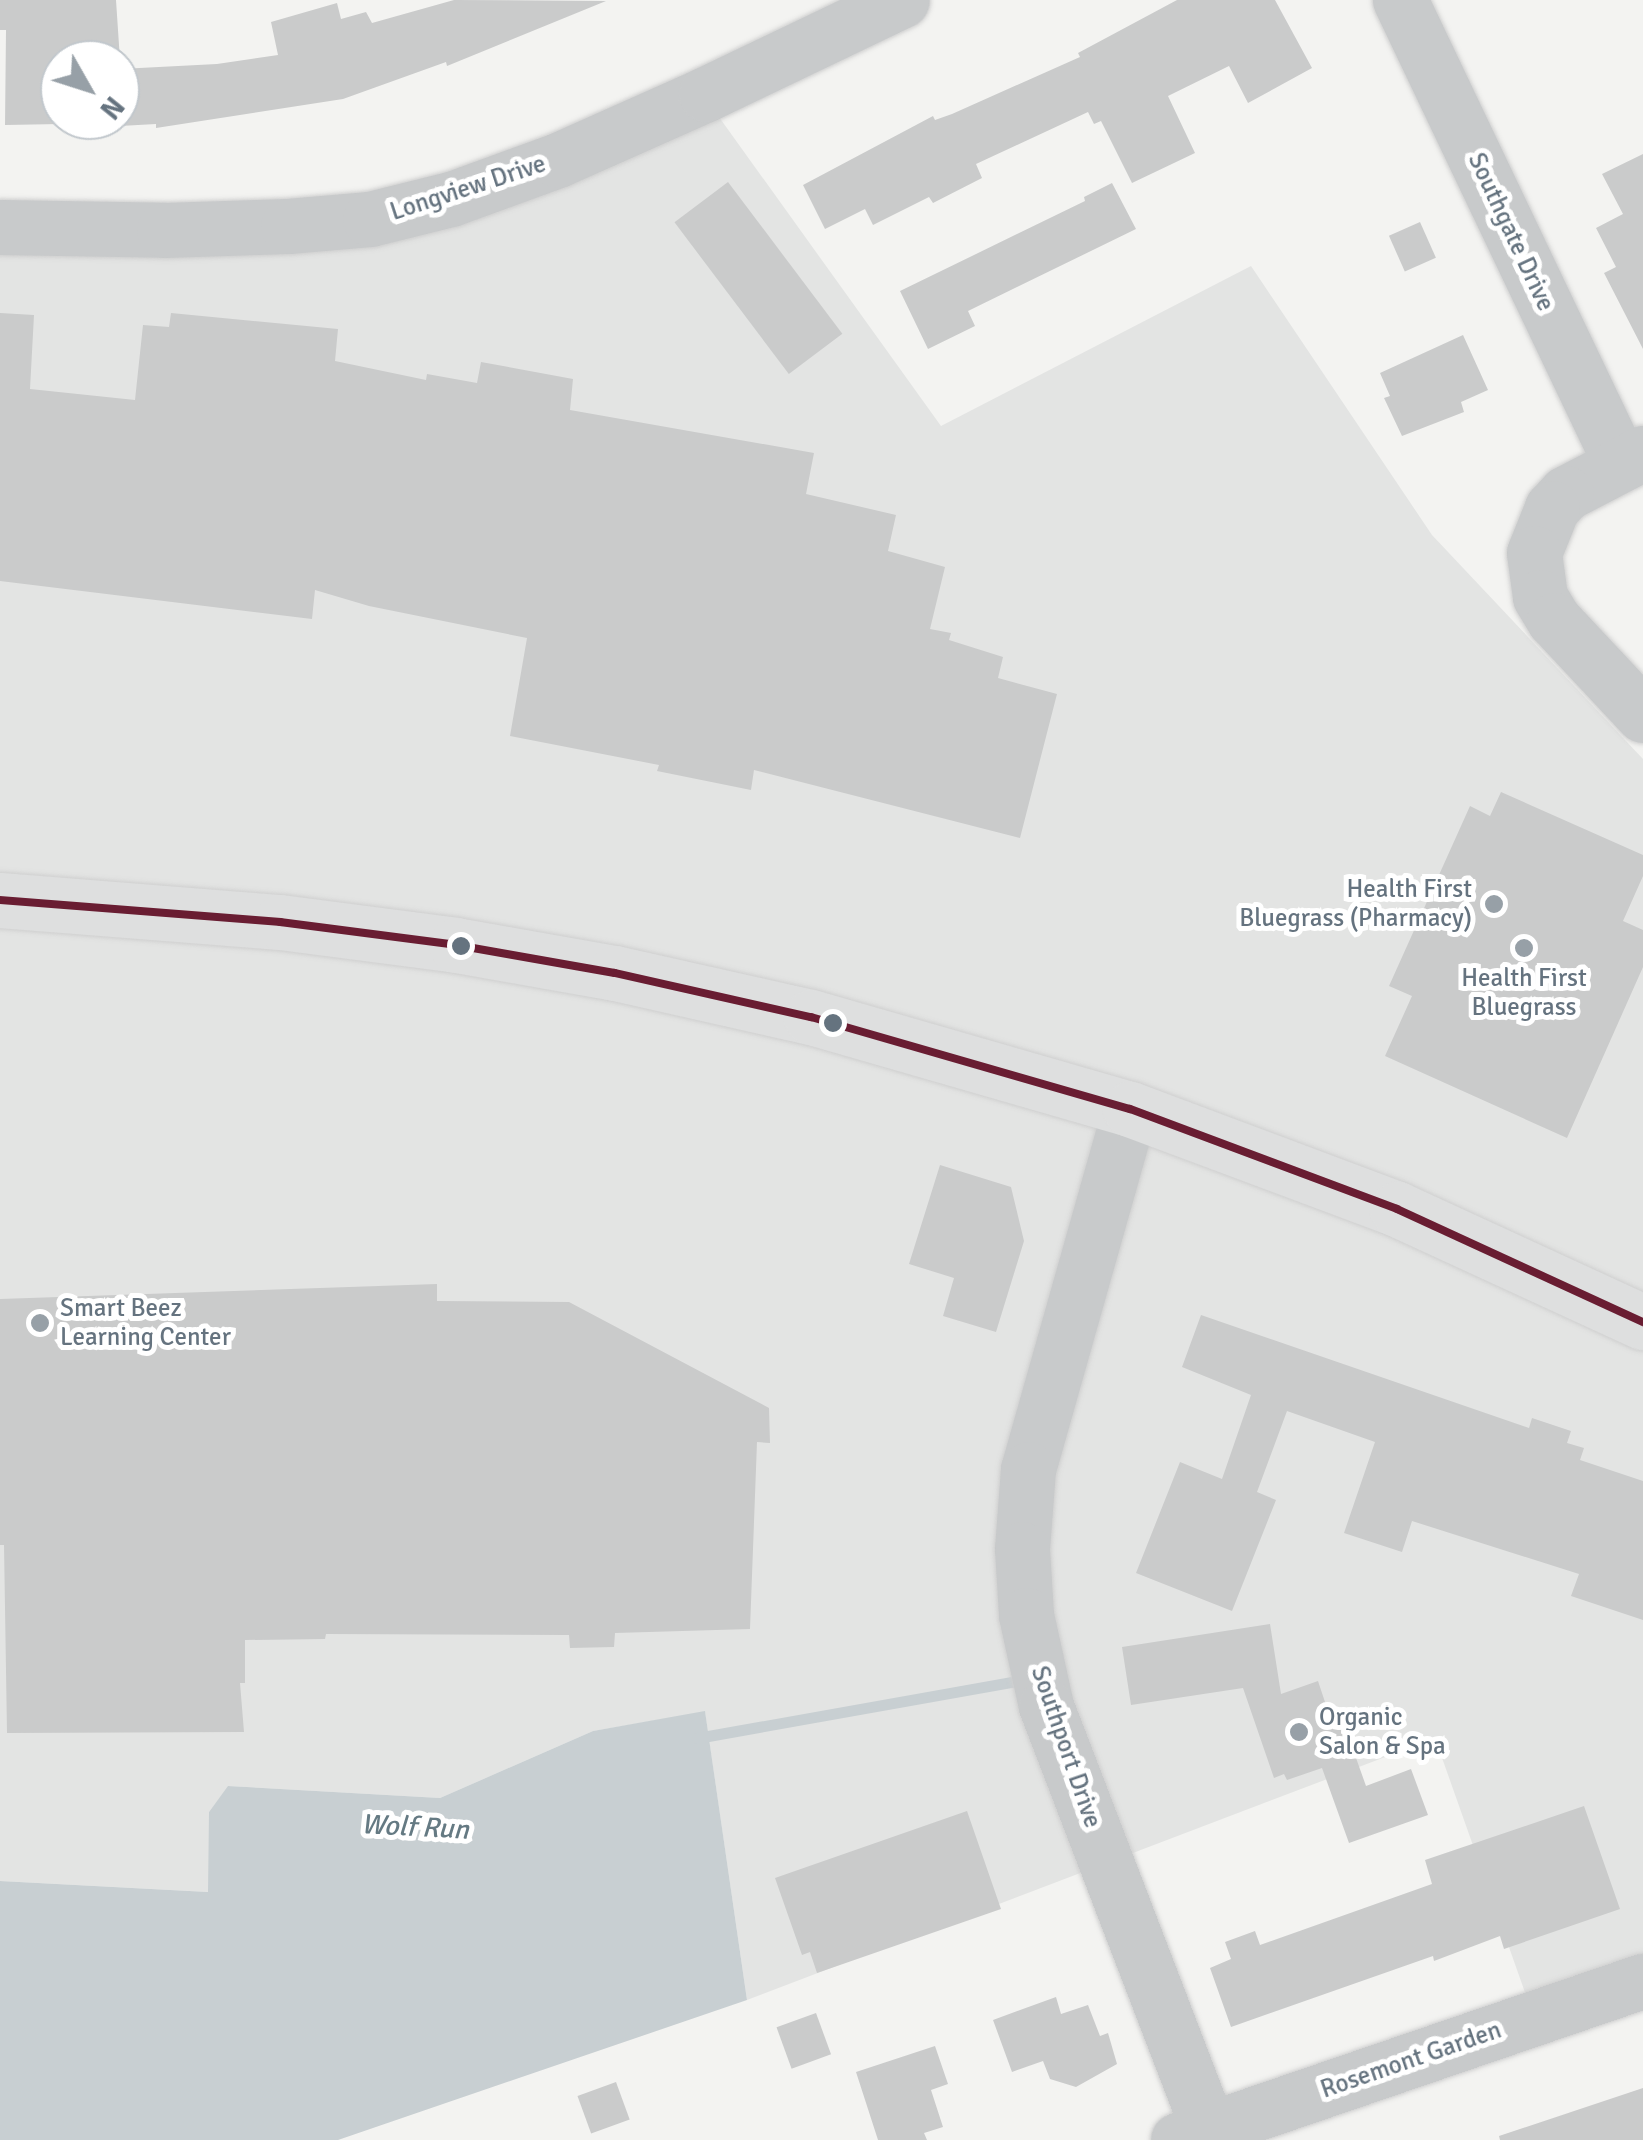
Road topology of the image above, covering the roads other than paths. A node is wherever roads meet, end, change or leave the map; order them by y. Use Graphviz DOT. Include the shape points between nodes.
graph roads {
  1 [pos="902,0"];
  2 [pos="1400,0"];
  3 [pos="0,227"];
  4 [pos="1632,459"];
  5 [pos="1643,715"];
  6 [pos="0,900"];
  7 [pos="1130,1109"];
  8 [pos="1643,1322"];
  9 [pos="1643,1981"];
  10 [pos="1200,2137"];
  1 -- 3 [label="street, Longview Drive" via="558,160 451,200 370,219 288,226"];
  2 -- 4 [label="street, Southgate Drive"];
  4 -- 5 [label="street" via="1566,493 1552,508 1536,540 1535,578 1554,620"];
  6 -- 7 [label="main road" via="280,922 616,973 811,1017"];
  7 -- 8 [label="main road" via="1397,1208"];
  7 -- 10 [label="street, Southport Drive" via="1030,1459 1022,1549 1026,1615 1046,1706"];
  9 -- 10 [label="street, Rosemont Garden"];
}
